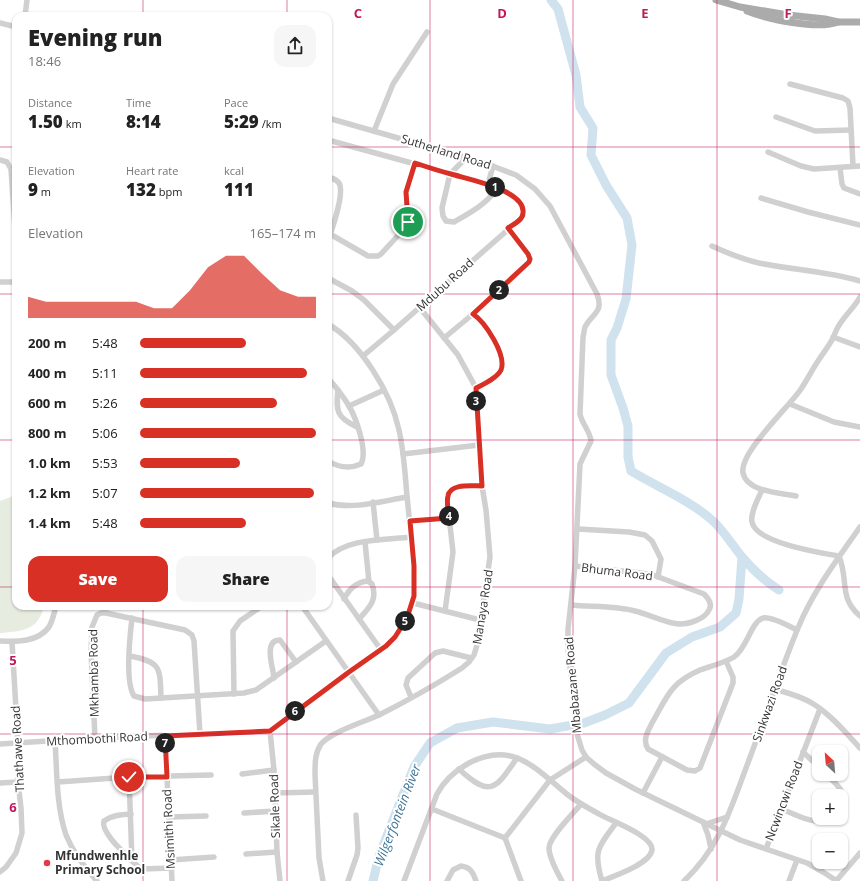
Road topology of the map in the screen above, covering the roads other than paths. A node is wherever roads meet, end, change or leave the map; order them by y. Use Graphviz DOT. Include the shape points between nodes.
graph roads {
  1 [pos="27,0"];
  2 [pos="716,0"];
  3 [pos="26,12"];
  4 [pos="858,22"];
  5 [pos="0,23"];
  6 [pos="12,26"];
  7 [pos="427,32"];
  8 [pos="790,84"];
  9 [pos="776,117"];
  10 [pos="332,119"];
  11 [pos="851,130"];
  12 [pos="374,131"];
  13 [pos="332,141"];
  14 [pos="768,152"];
  15 [pos="466,158"];
  16 [pos="0,160"];
  17 [pos="415,163"];
  18 [pos="493,166"];
  19 [pos="853,166"];
  20 [pos="860,166"];
  21 [pos="840,168"];
  22 [pos="450,174"];
  23 [pos="332,178"];
  24 [pos="12,184"];
  25 [pos="488,184"];
  26 [pos="497,188"];
  27 [pos="860,194"];
  28 [pos="761,198"];
  29 [pos="860,225"];
  30 [pos="332,227"];
  31 [pos="508,228"];
  32 [pos="332,235"];
  33 [pos="712,246"];
  34 [pos="332,280"];
  35 [pos="860,281"];
  36 [pos="0,282"];
  37 [pos="12,282"];
  38 [pos="597,294"];
  39 [pos="860,297"];
  40 [pos="420,308"];
  41 [pos="473,314"];
  42 [pos="332,327"];
  43 [pos="394,330"];
  44 [pos="833,337"];
  45 [pos="444,338"];
  46 [pos="860,347"];
  47 [pos="363,356"];
  48 [pos="332,383"];
  49 [pos="476,388"];
  50 [pos="338,390"];
  51 [pos="384,390"];
  52 [pos="790,404"];
  53 [pos="349,406"];
  54 [pos="357,427"];
  55 [pos="860,427"];
  56 [pos="479,445"];
  57 [pos="403,454"];
  58 [pos="332,462"];
  59 [pos="482,486"];
  60 [pos="762,490"];
  61 [pos="796,496"];
  62 [pos="407,497"];
  63 [pos="373,502"];
  64 [pos="332,503"];
  65 [pos="449,518"];
  66 [pos="410,521"];
  67 [pos="860,528"];
  68 [pos="578,529"];
  69 [pos="411,537"];
  70 [pos="378,540"];
  71 [pos="365,542"];
  72 [pos="332,554"];
  73 [pos="839,556"];
  74 [pos="575,566"];
  75 [pos="658,577"];
  76 [pos="332,581"];
  77 [pos="369,582"];
  78 [pos="344,598"];
  79 [pos="413,604"];
  80 [pos="571,605"];
  81 [pos="55,610"];
  82 [pos="256,610"];
  83 [pos="305,610"];
  84 [pos="445,611"];
  85 [pos="860,616"];
  86 [pos="132,618"];
  87 [pos="359,620"];
  88 [pos="480,620"];
  89 [pos="797,630"];
  90 [pos="326,640"];
  91 [pos="0,641"];
  92 [pos="12,642"];
  93 [pos="381,650"];
  94 [pos="130,656"];
  95 [pos="472,658"];
  96 [pos="726,661"];
  97 [pos="296,662"];
  98 [pos="349,672"];
  99 [pos="274,678"];
  100 [pos="774,688"];
  101 [pos="234,694"];
  102 [pos="197,695"];
  103 [pos="411,697"];
  104 [pos="161,698"];
  105 [pos="820,709"];
  106 [pos="379,715"];
  107 [pos="270,731"];
  108 [pos="200,734"];
  109 [pos="165,736"];
  110 [pos="95,738"];
  111 [pos="55,740"];
  112 [pos="18,743"];
  113 [pos="0,744"];
  114 [pos="860,748"];
  115 [pos="803,752"];
  116 [pos="586,757"];
  117 [pos="662,757"];
  118 [pos="517,758"];
  119 [pos="812,760"];
  120 [pos="274,770"];
  121 [pos="459,770"];
  122 [pos="242,774"];
  123 [pos="211,776"];
  124 [pos="129,777"];
  125 [pos="167,777"];
  126 [pos="550,780"];
  127 [pos="833,781"];
  128 [pos="18,782"];
  129 [pos="58,782"];
  130 [pos="0,783"];
  131 [pos="840,789"];
  132 [pos="315,792"];
  133 [pos="275,793"];
  134 [pos="644,793"];
  135 [pos="581,804"];
  136 [pos="432,809"];
  137 [pos="781,809"];
  138 [pos="276,811"];
  139 [pos="244,812"];
  140 [pos="131,814"];
  141 [pos="356,815"];
  142 [pos="206,816"];
  143 [pos="168,817"];
  144 [pos="727,817"];
  145 [pos="812,820"];
  146 [pos="616,823"];
  147 [pos="704,823"];
  148 [pos="721,832"];
  149 [pos="505,838"];
  150 [pos="711,849"];
  151 [pos="766,849"];
  152 [pos="277,852"];
  153 [pos="860,853"];
  154 [pos="246,854"];
  155 [pos="214,857"];
  156 [pos="171,860"];
  157 [pos="797,860"];
  158 [pos="132,861"];
  159 [pos="171,868"];
  160 [pos="0,872"];
  161 [pos="605,880"];
  162 [pos="97,881"];
  163 [pos="172,881"];
  164 [pos="280,881"];
  165 [pos="323,881"];
  166 [pos="348,881"];
  167 [pos="404,881"];
  168 [pos="447,881"];
  169 [pos="476,881"];
  170 [pos="521,881"];
  171 [pos="562,881"];
  172 [pos="684,881"];
  173 [pos="789,881"];
  174 [pos="836,881"];
  1 -- 3 [label="street"];
  2 -- 4 [label="main road" via="740,7 806,18"];
  5 -- 6 [label="street"];
  7 -- 12 [label="street" via="393,84"];
  8 -- 11 [label="street" via="845,99 849,104"];
  9 -- 11 [label="street" via="815,131"];
  10 -- 12 [label="street, Sutherland Road"];
  11 -- 19 [label="street"];
  12 -- 15 [label="street, Sutherland Road"];
  13 -- 17 [label="street"];
  14 -- 21 [label="street" via="800,166 814,169"];
  15 -- 18 [label="street, Sutherland Road"];
  15 -- 22 [label="street"];
  16 -- 24 [label="street" via="7,162 11,169"];
  17 -- 22 [label="street"];
  17 -- 32 [label="street" via="406,192 408,222 381,254 368,256"];
  18 -- 25 [label="street"];
  18 -- 38 [label="street, Sutherland Road" via="516,176 535,189 550,206"];
  19 -- 20 [label="street"];
  19 -- 21 [label="street"];
  21 -- 27 [label="street" via="844,188"];
  22 -- 25 [label="street"];
  22 -- 26 [label="street" via="442,208 443,216 449,222 454,222 483,204"];
  23 -- 30 [label="street" via="338,183 341,194"];
  25 -- 26 [label="street"];
  26 -- 31 [label="street, Mdubu Road" via="515,198 523,211 522,217"];
  28 -- 29 [label="street"];
  31 -- 40 [label="street, Mdubu Road"];
  31 -- 41 [label="street" via="528,254 529,262"];
  33 -- 35 [label="street" via="758,263 835,274"];
  34 -- 43 [label="street" via="364,300"];
  36 -- 37 [label="street"];
  38 -- 68 [label="street, Mbabazane Road" via="600,306 585,328 583,337 580,414 591,441 580,464"];
  39 -- 44 [label="street" via="838,326"];
  40 -- 43 [label="street, Mdubu Road"];
  40 -- 45 [label="street, Manaya Road"];
  41 -- 45 [label="street"];
  41 -- 49 [label="street" via="484,326 501,352 502,358 501,370 497,375"];
  42 -- 47 [label="street"];
  43 -- 47 [label="street, Mdubu Road"];
  44 -- 46 [label="street"];
  44 -- 52 [label="street"];
  45 -- 49 [label="street, Manaya Road" via="458,356"];
  47 -- 51 [label="street"];
  48 -- 50 [label="street"];
  49 -- 56 [label="street, Manaya Road"];
  50 -- 53 [label="street"];
  50 -- 54 [label="street" via="338,413"];
  51 -- 53 [label="street"];
  51 -- 57 [label="street" via="399,429"];
  52 -- 55 [label="street" via="834,422"];
  52 -- 60 [label="street" via="779,414 745,460 743,473 748,482"];
  53 -- 54 [label="street"];
  54 -- 58 [label="street" via="364,456 361,464 351,467"];
  56 -- 57 [label="street"];
  56 -- 59 [label="street, Manaya Road"];
  57 -- 62 [label="street"];
  59 -- 65 [label="street" via="460,487 450,491 447,498"];
  59 -- 88 [label="street, Manaya Road" via="490,557"];
  60 -- 61 [label="street"];
  60 -- 73 [label="street" via="752,520 758,531 767,537 801,549"];
  62 -- 63 [label="street"];
  62 -- 66 [label="street"];
  63 -- 64 [label="street" via="348,505"];
  63 -- 70 [label="street"];
  65 -- 66 [label="street"];
  65 -- 84 [label="street" via="453,552"];
  66 -- 69 [label="street"];
  67 -- 73 [label="street, Sinkwazi Road"];
  68 -- 74 [label="street, Mbabazane Road"];
  68 -- 75 [label="street, Bhuma Road" via="640,533 648,537 661,558"];
  69 -- 70 [label="street"];
  69 -- 79 [label="street" via="415,584"];
  70 -- 71 [label="street"];
  71 -- 72 [label="street" via="347,545"];
  71 -- 77 [label="street"];
  73 -- 85 [label="street" via="847,599 852,609"];
  73 -- 89 [label="street, Sinkwazi Road" via="804,613"];
  74 -- 75 [label="street, Bhuma Road" via="632,571"];
  74 -- 80 [label="street, Mbabazane Road"];
  75 -- 80 [label="street, Bhuma Road" via="694,590 707,598 711,605 707,614 679,624 633,610"];
  76 -- 78 [label="street"];
  77 -- 78 [label="street" via="363,581 354,586"];
  77 -- 87 [label="street" via="374,589 374,599"];
  78 -- 87 [label="street"];
  79 -- 84 [label="street"];
  79 -- 93 [label="street" via="395,637"];
  80 -- 116 [label="street, Mbabazane Road" via="568,648 577,734"];
  81 -- 92 [label="street" via="50,624 41,634"];
  82 -- 101 [label="street" via="240,621 233,631"];
  83 -- 90 [label="street"];
  84 -- 88 [label="street"];
  86 -- 94 [label="street"];
  86 -- 102 [label="street, Mkhamba Road" via="185,630 192,635"];
  86 -- 110 [label="street, Mkhamba Road" via="101,613 93,622"];
  87 -- 93 [label="street"];
  88 -- 95 [label="street, Manaya Road" via="478,645"];
  89 -- 96 [label="street" via="770,618 763,618 756,622 743,647"];
  89 -- 100 [label="street, Sinkwazi Road"];
  90 -- 97 [label="street"];
  90 -- 98 [label="street"];
  91 -- 92 [label="street"];
  92 -- 112 [label="street, Thathawe Road"];
  93 -- 98 [label="street"];
  94 -- 104 [label="street" via="147,659 158,669"];
  94 -- 104 [label="street" via="130,685 134,696 145,699"];
  95 -- 103 [label="street, Manaya Road" via="462,668"];
  95 -- 103 [label="street" via="443,651 435,653 408,678 406,685"];
  96 -- 117 [label="street" via="699,671 672,689 645,738 648,749"];
  96 -- 117 [label="street" via="733,683 700,768 695,771 687,770"];
  97 -- 99 [label="street"];
  97 -- 99 [label="street" via="280,640 274,642 270,646"];
  98 -- 106 [label="street"];
  98 -- 107 [label="street"];
  99 -- 101 [label="street" via="256,690"];
  100 -- 105 [label="street" via="808,701"];
  100 -- 144 [label="street, Sinkwazi Road"];
  101 -- 102 [label="street"];
  102 -- 104 [label="street"];
  102 -- 108 [label="street, Mkhamba Road"];
  103 -- 106 [label="street, Manaya Road"];
  105 -- 114 [label="street"];
  105 -- 115 [label="street, Ncwincwi Road"];
  106 -- 132 [label="street, Manaya Road" via="335,734 321,745 315,761"];
  107 -- 108 [label="street, Mthombothi Road"];
  107 -- 120 [label="street, Sikale Road"];
  108 -- 109 [label="street, Mthombothi Road"];
  109 -- 110 [label="street, Mthombothi Road"];
  109 -- 125 [label="street, Msimithi Road"];
  110 -- 111 [label="street, Mthombothi Road"];
  111 -- 112 [label="street, Mthombothi Road"];
  111 -- 129 [label="street"];
  112 -- 113 [label="street, Mthombothi Road"];
  112 -- 128 [label="street, Thathawe Road"];
  115 -- 119 [label="street"];
  115 -- 137 [label="street, Ncwincwi Road"];
  116 -- 126 [label="street"];
  116 -- 134 [label="street, Mbabazane Road" via="606,773"];
  117 -- 134 [label="street"];
  118 -- 121 [label="street" via="485,756"];
  118 -- 121 [label="street" via="498,784 491,787 471,781"];
  118 -- 126 [label="street"];
  120 -- 122 [label="street"];
  120 -- 133 [label="street, Sikale Road"];
  121 -- 136 [label="street" via="442,786"];
  123 -- 125 [label="street"];
  124 -- 125 [label="street"];
  124 -- 129 [label="street"];
  124 -- 140 [label="street"];
  125 -- 143 [label="street, Msimithi Road"];
  126 -- 135 [label="street"];
  126 -- 149 [label="street"];
  127 -- 131 [label="street"];
  128 -- 130 [label="street"];
  128 -- 160 [label="street, Thathawe Road" via="22,833 16,854"];
  129 -- 162 [label="street" via="66,835 80,860"];
  132 -- 133 [label="street"];
  132 -- 165 [label="street, Manaya Road"];
  133 -- 138 [label="street, Sikale Road"];
  134 -- 147 [label="street, Mbabazane Road"];
  135 -- 146 [label="street"];
  135 -- 171 [label="street" via="549,846"];
  136 -- 149 [label="street"];
  136 -- 167 [label="street"];
  137 -- 145 [label="street"];
  137 -- 151 [label="street, Ncwincwi Road"];
  138 -- 139 [label="street"];
  138 -- 152 [label="street, Sikale Road"];
  140 -- 158 [label="street"];
  140 -- 158 [label="street" via="110,817 103,824 107,835"];
  141 -- 166 [label="street" via="357,855"];
  142 -- 143 [label="street"];
  143 -- 156 [label="street, Msimithi Road"];
  144 -- 147 [label="street"];
  144 -- 148 [label="street, Sinkwazi Road"];
  146 -- 161 [label="street" via="598,850 598,864"];
  146 -- 161 [label="street" via="647,839 652,849 643,862"];
  147 -- 148 [label="street, Mbabazane Road"];
  147 -- 150 [label="street"];
  148 -- 150 [label="street, Sinkwazi Road"];
  148 -- 151 [label="street, Mbabazane Road"];
  149 -- 170 [label="street"];
  150 -- 172 [label="street, Sinkwazi Road"];
  151 -- 157 [label="street, Mbabazane Road"];
  152 -- 154 [label="street"];
  152 -- 164 [label="street, Sikale Road"];
  153 -- 174 [label="street"];
  155 -- 156 [label="street"];
  156 -- 159 [label="street, Msimithi Road"];
  157 -- 173 [label="street"];
  157 -- 174 [label="street, Mbabazane Road"];
  158 -- 159 [label="street" via="142,869"];
  159 -- 163 [label="street, Msimithi Road"];
  168 -- 169 [label="street" via="453,870 461,866 472,871"];
}
